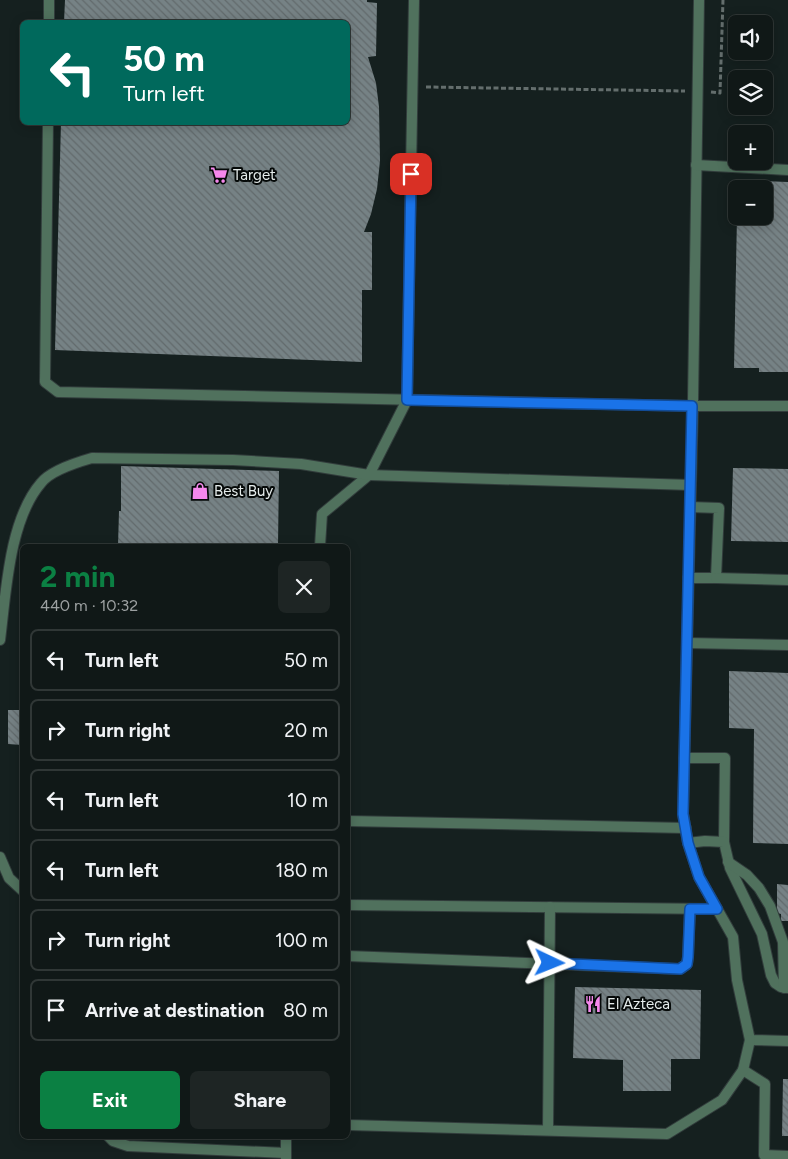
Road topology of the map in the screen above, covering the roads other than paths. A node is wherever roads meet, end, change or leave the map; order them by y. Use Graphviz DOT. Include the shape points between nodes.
graph roads {
  1 [pos="49,0"];
  2 [pos="414,0"];
  3 [pos="699,0"];
  4 [pos="49,20"];
  5 [pos="48,125"];
  6 [pos="696,166"];
  7 [pos="788,170"];
  8 [pos="407,400"];
  9 [pos="692,406"];
  10 [pos="788,406"];
  11 [pos="369,475"];
  12 [pos="691,485"];
  13 [pos="690,507"];
  14 [pos="320,544"];
  15 [pos="688,578"];
  16 [pos="716,578"];
  17 [pos="788,580"];
  18 [pos="0,640"];
  19 [pos="687,643"];
  20 [pos="788,645"];
  21 [pos="684,758"];
  22 [pos="350,821"];
  23 [pos="686,828"];
  24 [pos="724,842"];
  25 [pos="688,843"];
  26 [pos="0,857"];
  27 [pos="728,862"];
  28 [pos="20,888"];
  29 [pos="350,905"];
  30 [pos="550,907"];
  31 [pos="690,909"];
  32 [pos="717,909"];
  33 [pos="350,956"];
  34 [pos="550,963"];
  35 [pos="786,988"];
  36 [pos="750,1040"];
  37 [pos="788,1041"];
  38 [pos="743,1070"];
  39 [pos="350,1125"];
  40 [pos="548,1130"];
  41 [pos="111,1139"];
  42 [pos="286,1139"];
  43 [pos="286,1156"];
  44 [pos="788,1156"];
  1 -- 4 [label="lane"];
  2 -- 8 [label="lane"];
  3 -- 6 [label="lane"];
  5 -- 8 [label="lane" via="45,382 58,392"];
  6 -- 7 [label="lane"];
  6 -- 9 [label="lane"];
  8 -- 9 [label="lane"];
  8 -- 11 [label="lane"];
  9 -- 10 [label="lane"];
  9 -- 12 [label="lane"];
  11 -- 12 [label="lane"];
  11 -- 14 [label="lane" via="322,514"];
  11 -- 18 [label="lane" via="301,464 233,460 92,458 71,464 42,482 22,513 11,556"];
  12 -- 13 [label="lane"];
  13 -- 15 [label="lane"];
  13 -- 16 [label="lane" via="719,508"];
  15 -- 16 [label="lane"];
  15 -- 19 [label="lane"];
  16 -- 17 [label="lane"];
  19 -- 20 [label="lane"];
  19 -- 21 [label="lane"];
  21 -- 23 [label="lane" via="683,814"];
  21 -- 24 [label="lane" via="725,758"];
  22 -- 23 [label="lane"];
  23 -- 25 [label="lane"];
  24 -- 25 [label="lane"];
  24 -- 27 [label="lane"];
  25 -- 32 [label="lane" via="699,877"];
  26 -- 28 [label="lane" via="9,878"];
  27 -- 35 [label="lane" via="762,934 771,975 775,983"];
  27 -- 35 [label="lane" via="747,875 770,906 783,942"];
  29 -- 30 [label="lane"];
  30 -- 31 [label="lane"];
  30 -- 34 [label="lane"];
  31 -- 32 [label="lane"];
  31 -- 34 [label="lane" via="687,964 680,969"];
  32 -- 36 [label="lane" via="732,937"];
  33 -- 34 [label="lane"];
  34 -- 40 [label="lane"];
  36 -- 37 [label="lane"];
  36 -- 38 [label="lane"];
  38 -- 40 [label="lane" via="722,1100 667,1134"];
  38 -- 44 [label="lane" via="765,1084 764,1156"];
  39 -- 40 [label="lane"];
  41 -- 43 [label="lane" via="128,1146"];
  42 -- 43 [label="lane"];
}
